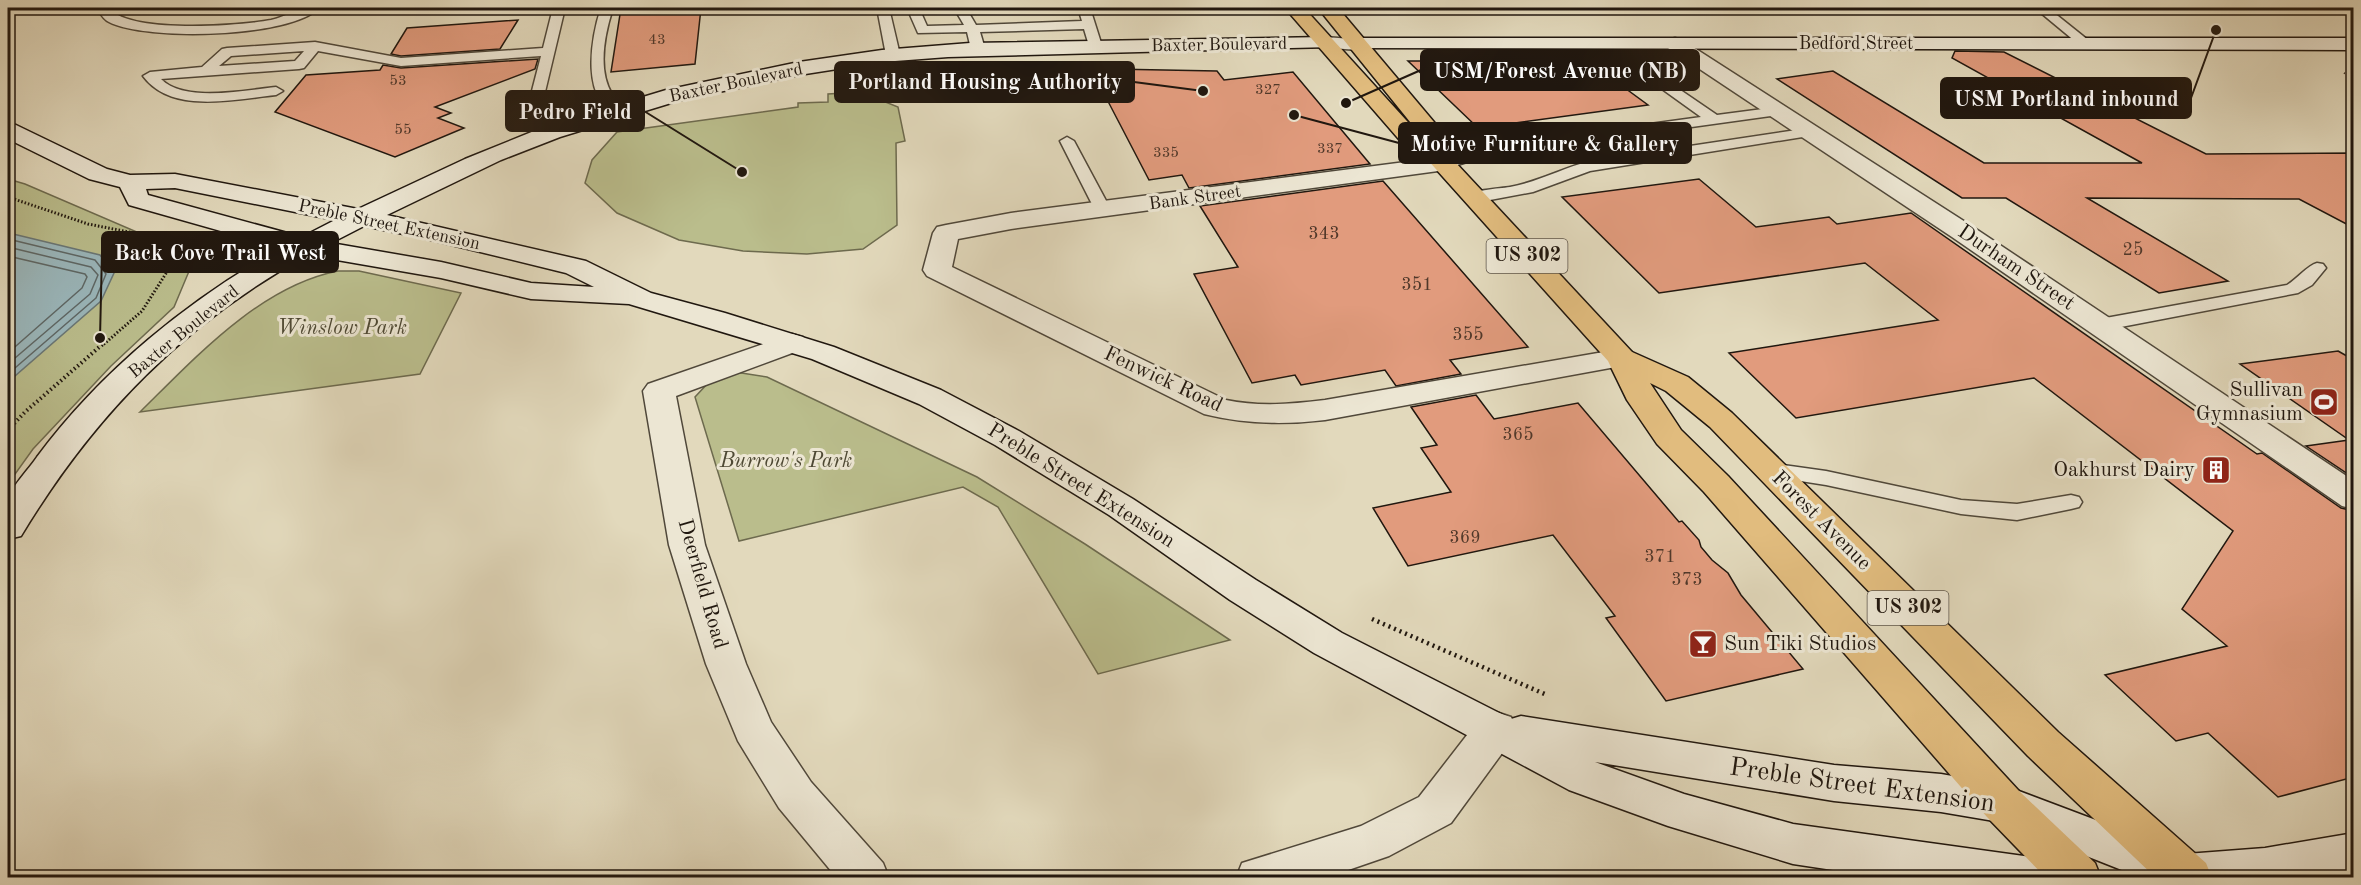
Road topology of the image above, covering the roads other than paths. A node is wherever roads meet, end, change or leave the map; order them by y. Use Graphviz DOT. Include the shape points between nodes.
graph roads {
  1 [pos="103,8"];
  2 [pos="313,8"];
  3 [pos="480,8"];
  4 [pos="559,8"];
  5 [pos="607,8"];
  6 [pos="883,8"];
  7 [pos="913,8"];
  8 [pos="960,8"];
  9 [pos="1084,8"];
  10 [pos="1294,8"];
  11 [pos="1328,8"];
  12 [pos="2041,8"];
  13 [pos="1089,25"];
  14 [pos="975,38"];
  15 [pos="1325,43"];
  16 [pos="1358,44"];
  17 [pos="1675,44"];
  18 [pos="2087,44"];
  19 [pos="2354,44"];
  20 [pos="1095,46"];
  21 [pos="549,51"];
  22 [pos="893,55"];
  23 [pos="1635,63"];
  24 [pos="276,91"];
  25 [pos="622,111"];
  26 [pos="1778,111"];
  27 [pos="1714,120"];
  28 [pos="8,130"];
  29 [pos="550,132"];
  30 [pos="1810,132"];
  31 [pos="1067,141"];
  32 [pos="1439,159"];
  33 [pos="130,182"];
  34 [pos="1474,198"];
  35 [pos="1103,210"];
  36 [pos="360,218"];
  37 [pos="946,233"];
  38 [pos="304,246"];
  39 [pos="2317,267"];
  40 [pos="641,298"];
  41 [pos="2100,325"];
  42 [pos="792,343"];
  43 [pos="1621,358"];
  44 [pos="1770,470"];
  45 [pos="2354,498"];
  46 [pos="2071,502"];
  47 [pos="8,527"];
  48 [pos="1496,729"];
  49 [pos="2003,804"];
  50 [pos="2354,853"];
  51 [pos="2175,876"];
  52 [pos="866,878"];
  53 [pos="1259,878"];
  54 [pos="2031,878"];
  55 [pos="2078,878"];
  1 -- 2 [label="lane" via="116,20 197,28 275,23"];
  3 -- 4 [label="lane"];
  4 -- 21 [label="lane"];
  5 -- 25 [label="lane" via="600,28 597,64 605,95"];
  6 -- 22 [label="lane"];
  7 -- 14 [label="lane" via="922,30"];
  8 -- 14 [label="lane"];
  9 -- 13 [label="lane"];
  10 -- 15 [label="highway, Forest Avenue / US 302"];
  11 -- 16 [label="highway, Forest Avenue / US 302"];
  12 -- 18 [label="lane"];
  13 -- 14 [label="lane"];
  13 -- 20 [label="lane"];
  14 -- 20 [label="street, Baxter Boulevard"];
  14 -- 22 [label="street, Baxter Boulevard"];
  15 -- 16 [label="street, Baxter Boulevard"];
  15 -- 20 [label="street, Baxter Boulevard"];
  15 -- 32 [label="highway, Forest Avenue / US 302" via="1418,147"];
  16 -- 17 [label="street, Bedford Street"];
  16 -- 32 [label="highway, Forest Avenue / US 302" via="1420,117 1437,142"];
  17 -- 18 [label="street, Bedford Street"];
  17 -- 26 [label="street, Durham Street"];
  18 -- 19 [label="street, Bedford Street"];
  21 -- 24 [label="lane" via="400,62 315,46 227,52 206,71 150,76 157,86 187,97"];
  21 -- 29 [label="lane" via="533,114"];
  22 -- 25 [label="street, Baxter Boulevard" via="706,87"];
  23 -- 27 [label="lane"];
  25 -- 29 [label="street, Baxter Boulevard"];
  26 -- 27 [label="lane"];
  26 -- 30 [label="street, Durham Street"];
  27 -- 32 [label="lane"];
  28 -- 33 [label="street, Preble Street Extension" via="98,174"];
  29 -- 36 [label="street, Baxter Boulevard"];
  30 -- 34 [label="lane" via="1590,166 1527,189"];
  30 -- 41 [label="street, Durham Street"];
  31 -- 35 [label="lane"];
  32 -- 34 [label="highway, Forest Avenue / US 302"];
  32 -- 35 [label="street, Bank Street"];
  33 -- 36 [label="street, Preble Street Extension" via="175,181"];
  33 -- 38 [label="street, Preble Street Extension" via="138,200"];
  34 -- 43 [label="highway, Forest Avenue / US 302"];
  35 -- 37 [label="street, Bank Street"];
  36 -- 38 [label="street, Baxter Boulevard"];
  36 -- 40 [label="street, Preble Street Extension" via="576,267"];
  37 -- 43 [label="street, Fenwick Road" via="937,270 1215,407 1241,414 1325,410"];
  38 -- 40 [label="street, Preble Street Extension" via="441,270 531,291"];
  38 -- 47 [label="street, Baxter Boulevard" via="231,290 150,356 97,407 49,463"];
  39 -- 41 [label="lane" via="2306,281 2292,289"];
  40 -- 42 [label="street, Preble Street Extension"];
  41 -- 45 [label="street, Durham Street"];
  42 -- 48 [label="street, Preble Street Extension" via="930,397 1007,438 1121,507 1328,643"];
  42 -- 52 [label="street, Deerfield Road" via="659,391 687,545 726,664 753,729 795,795"];
  43 -- 44 [label="highway, Forest Avenue / US 302" via="1677,384 1722,420"];
  43 -- 49 [label="highway, Forest Avenue / US 302" via="1643,400 1670,437"];
  44 -- 46 [label="lane" via="1961,507 2017,512"];
  44 -- 51 [label="highway, Forest Avenue / US 302"];
  48 -- 49 [label="street, Preble Street Extension" via="1834,783 1941,793"];
  48 -- 53 [label="street" via="1435,810 1373,842"];
  48 -- 54 [label="street, Preble Street Extension" via="1584,777 1684,813 1793,844"];
  49 -- 51 [label="street, Preble Street Extension"];
  49 -- 55 [label="highway, Forest Avenue / US 302"];
  50 -- 51 [label="street" via="2265,869"];
}
